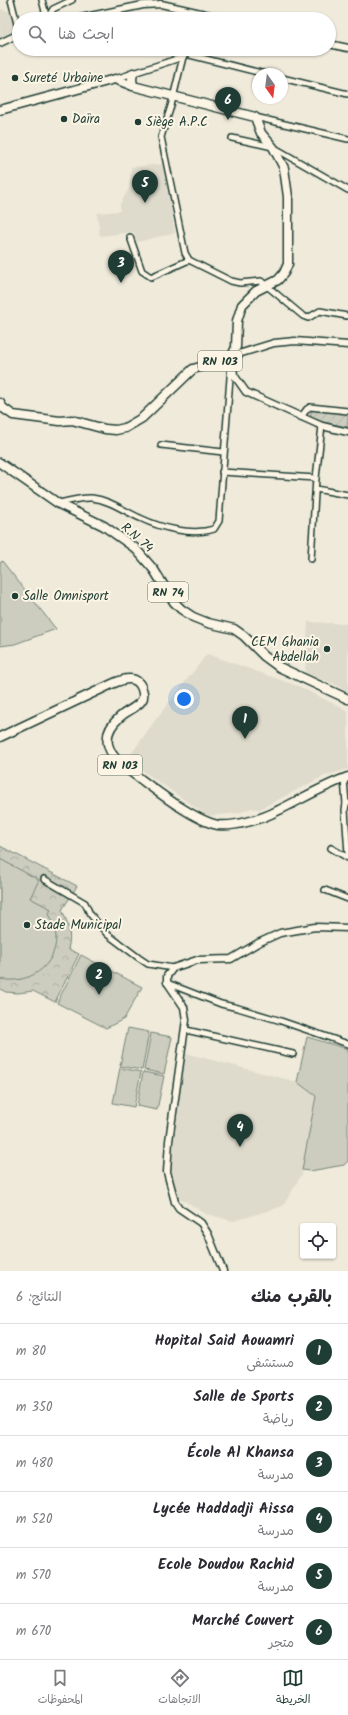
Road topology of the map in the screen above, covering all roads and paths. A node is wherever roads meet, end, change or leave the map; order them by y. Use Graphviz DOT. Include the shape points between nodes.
graph roads {
  1 [pos="11,0"];
  2 [pos="42,0"];
  3 [pos="72,0"];
  4 [pos="14,12"];
  5 [pos="45,12"];
  6 [pos="51,12"];
  7 [pos="112,12"];
  8 [pos="196,12"];
  9 [pos="12,37"];
  10 [pos="0,43"];
  11 [pos="336,45"];
  12 [pos="348,48"];
  13 [pos="184,56"];
  14 [pos="252,71"];
  15 [pos="133,73"];
  16 [pos="115,79"];
  17 [pos="288,79"];
  18 [pos="133,86"];
  19 [pos="348,94"];
  20 [pos="174,97"];
  21 [pos="0,110"];
  22 [pos="254,117"];
  23 [pos="232,138"];
  24 [pos="348,139"];
  25 [pos="273,147"];
  26 [pos="348,190"];
  27 [pos="130,237"];
  28 [pos="189,260"];
  29 [pos="267,285"];
  30 [pos="347,316"];
  31 [pos="348,345"];
  32 [pos="232,356"];
  33 [pos="0,404"];
  34 [pos="348,411"];
  35 [pos="301,417"];
  36 [pos="322,426"];
  37 [pos="348,432"];
  38 [pos="161,446"];
  39 [pos="223,452"];
  40 [pos="0,463"];
  41 [pos="222,472"];
  42 [pos="316,478"];
  43 [pos="316,489"];
  44 [pos="348,495"];
  45 [pos="58,504"];
  46 [pos="311,559"];
  47 [pos="348,699"];
  48 [pos="0,737"];
  49 [pos="346,778"];
  50 [pos="347,804"];
  51 [pos="331,848"];
  52 [pos="348,854"];
  53 [pos="348,858"];
  54 [pos="44,879"];
  55 [pos="325,890"];
  56 [pos="348,899"];
  57 [pos="348,928"];
  58 [pos="173,968"];
  59 [pos="167,982"];
  60 [pos="186,1030"];
  61 [pos="348,1044"];
  62 [pos="293,1054"];
  63 [pos="223,1271"];
  1 -- 4 [label="street"];
  2 -- 5 [label="street"];
  3 -- 6 [label="street"];
  7 -- 8 [label="street" via="161,4"];
  9 -- 10 [label="street"];
  11 -- 12 [label="street"];
  13 -- 14 [label="street"];
  13 -- 15 [label="street"];
  13 -- 20 [label="street"];
  15 -- 16 [label="street"];
  15 -- 18 [label="main road"];
  16 -- 18 [label="main road"];
  16 -- 21 [label="main road"];
  17 -- 19 [label="street"];
  18 -- 20 [label="main road"];
  20 -- 22 [label="main road"];
  20 -- 28 [label="street" via="161,137 184,253"];
  22 -- 24 [label="street"];
  22 -- 25 [label="main road, RN 103" via="261,133"];
  23 -- 25 [label="street"];
  25 -- 26 [label="street"];
  25 -- 29 [label="main road, RN 103" via="284,168 288,197 289,258 284,273 278,280"];
  27 -- 28 [label="street" via="142,271 151,277"];
  28 -- 29 [label="street" via="231,281 261,282"];
  29 -- 30 [label="street" via="308,318 320,311"];
  29 -- 32 [label="main road, RN 103" via="256,291 242,305 237,321 236,347"];
  31 -- 32 [label="street" via="294,341 274,343"];
  32 -- 33 [label="main road, RN 103" via="193,369 142,418 116,430 97,428 72,420 60,421 13,415"];
  32 -- 35 [label="street" via="234,375 246,392"];
  32 -- 39 [label="street"];
  34 -- 35 [label="street" via="310,407"];
  35 -- 36 [label="street"];
  36 -- 37 [label="street"];
  36 -- 42 [label="street"];
  38 -- 39 [label="street"];
  39 -- 41 [label="street"];
  40 -- 45 [label="main road, R.N 74 / RN 74"];
  41 -- 42 [label="street"];
  41 -- 45 [label="street" via="219,521 214,529 204,532 191,532 156,524 101,500 83,498"];
  42 -- 43 [label="street"];
  43 -- 44 [label="street"];
  43 -- 46 [label="street"];
  45 -- 47 [label="main road, R.N 74 / RN 74" via="104,526 135,548 154,570 174,602 193,618 234,629 279,667"];
  48 -- 49 [label="main road, RN 103" via="112,684 133,679 140,685 142,701 112,726 107,741 110,752 118,763 194,816 219,825 255,820"];
  49 -- 50 [label="street"];
  50 -- 52 [label="street"];
  51 -- 53 [label="street"];
  54 -- 58 [label="street" via="85,903 90,914 107,934 138,958 148,964"];
  55 -- 56 [label="street"];
  57 -- 58 [label="street" via="315,927 286,932 258,943 231,959 197,960"];
  58 -- 59 [label="street" via="167,976"];
  59 -- 60 [label="street" via="184,1007"];
  59 -- 61 [label="street" via="221,1004"];
  60 -- 62 [label="street"];
  60 -- 63 [label="street" via="169,1141 167,1172 175,1202 179,1208 201,1223"];
}
